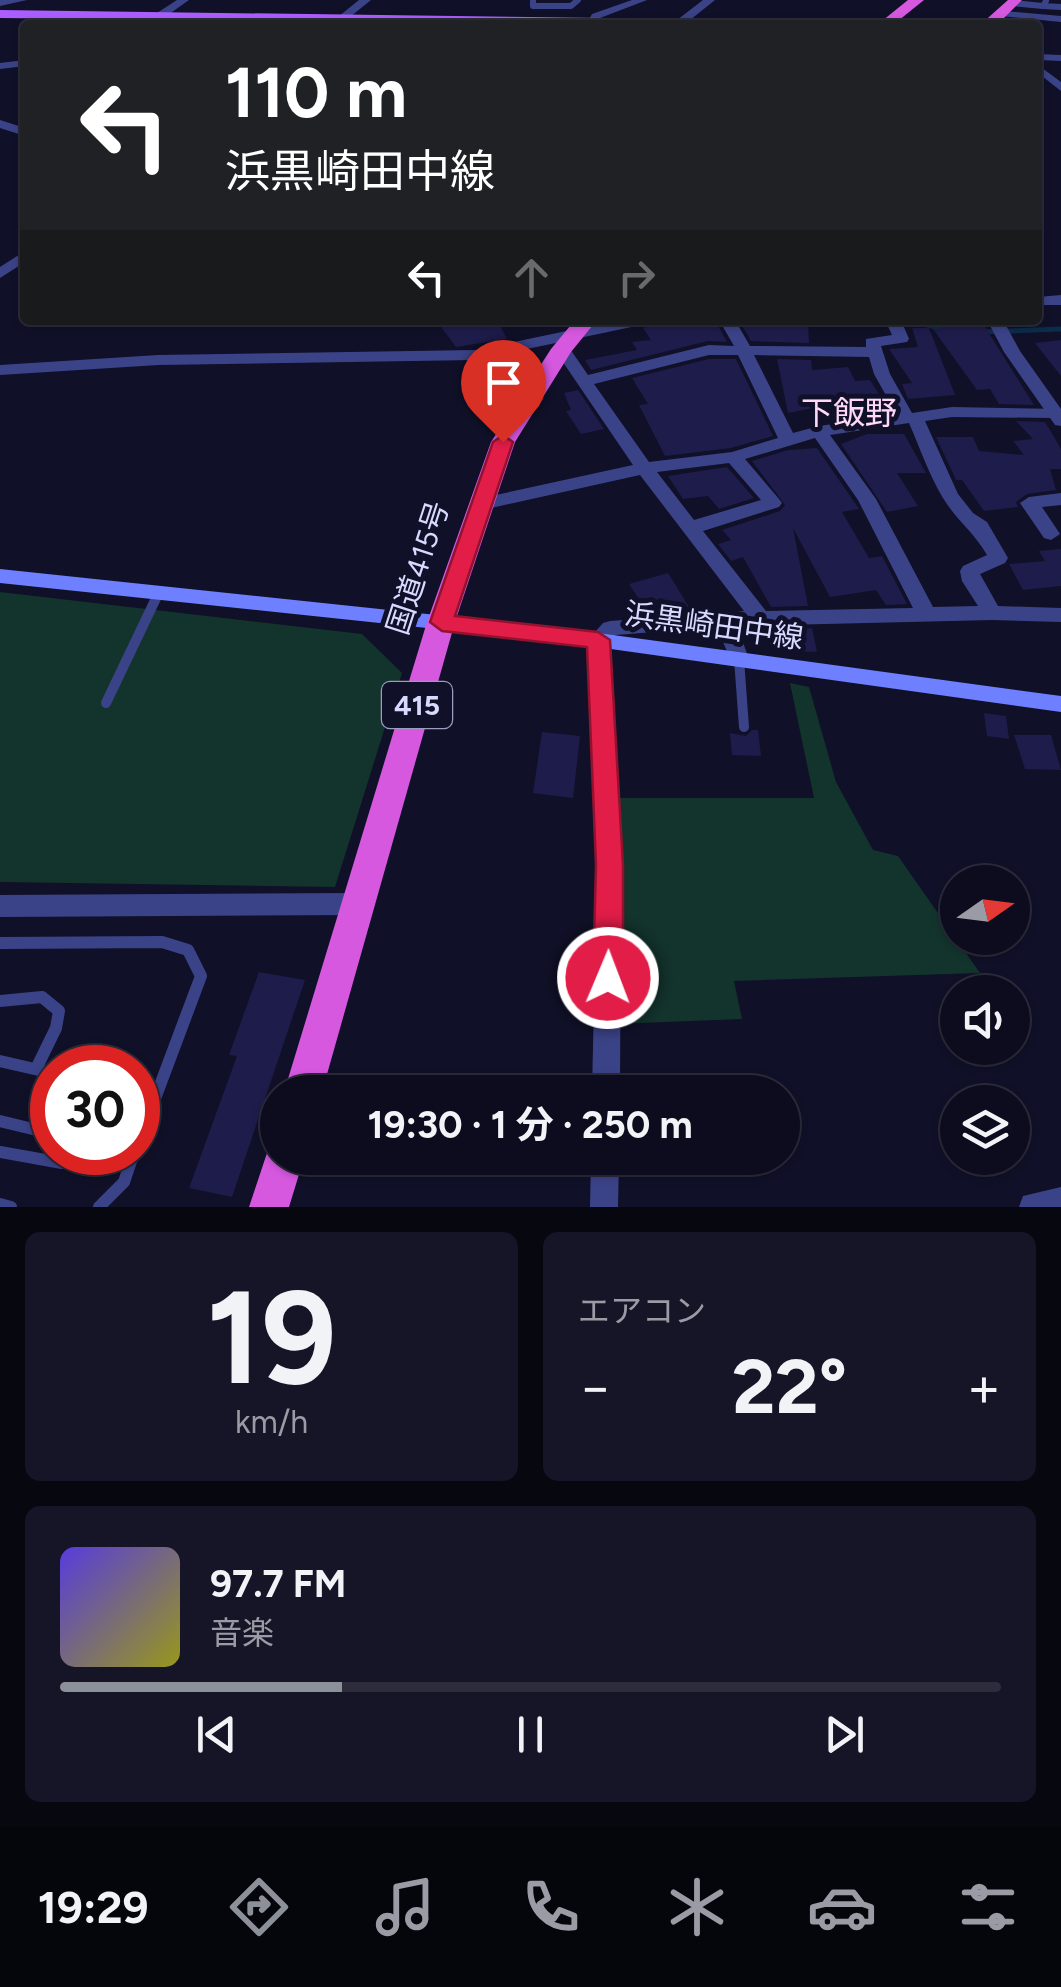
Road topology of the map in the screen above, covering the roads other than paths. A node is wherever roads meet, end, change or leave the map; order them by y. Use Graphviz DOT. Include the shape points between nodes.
graph roads {
  1 [pos="22,0"];
  2 [pos="184,0"];
  3 [pos="366,0"];
  4 [pos="578,0"];
  5 [pos="642,0"];
  6 [pos="710,0"];
  7 [pos="917,0"];
  8 [pos="0,3"];
  9 [pos="1044,3"];
  10 [pos="1010,6"];
  11 [pos="901,7"];
  12 [pos="1061,7"];
  13 [pos="532,9"];
  14 [pos="0,16"];
  15 [pos="1061,19"];
  16 [pos="152,20"];
  17 [pos="341,20"];
  18 [pos="368,20"];
  19 [pos="578,20"];
  20 [pos="598,20"];
  21 [pos="684,20"];
  22 [pos="20,259"];
  23 [pos="0,274"];
  24 [pos="618,325"];
  25 [pos="730,325"];
  26 [pos="895,325"];
  27 [pos="998,325"];
  28 [pos="573,335"];
  29 [pos="746,350"];
  30 [pos="876,352"];
  31 [pos="0,370"];
  32 [pos="585,381"];
  33 [pos="1058,417"];
  34 [pos="911,418"];
  35 [pos="820,432"];
  36 [pos="788,440"];
  37 [pos="732,457"];
  38 [pos="644,468"];
  39 [pos="1061,499"];
  40 [pos="482,504"];
  41 [pos="690,528"];
  42 [pos="1051,534"];
  43 [pos="0,576"];
  44 [pos="159,592"];
  45 [pos="992,613"];
  46 [pos="926,614"];
  47 [pos="1061,616"];
  48 [pos="760,618"];
  49 [pos="724,620"];
  50 [pos="442,622"];
  51 [pos="598,640"];
  52 [pos="739,659"];
  53 [pos="106,702"];
  54 [pos="1061,704"];
  55 [pos="744,727"];
  56 [pos="358,904"];
  57 [pos="0,906"];
  58 [pos="0,943"];
  59 [pos="0,1000"];
  60 [pos="48,1045"];
  61 [pos="0,1060"];
  62 [pos="30,1068"];
  63 [pos="307,1075"];
  64 [pos="606,1075"];
  65 [pos="160,1085"];
  66 [pos="0,1121"];
  67 [pos="30,1128"];
  68 [pos="0,1152"];
  69 [pos="30,1157"];
  70 [pos="126,1175"];
  71 [pos="279,1175"];
  72 [pos="605,1175"];
  73 [pos="1061,1202"];
  74 [pos="0,1204"];
  75 [pos="107,1204"];
  76 [pos="604,1206"];
  77 [pos="12,1207"];
  78 [pos="269,1207"];
  79 [pos="1034,1207"];
  1 -- 8 [label="street"];
  2 -- 16 [label="street"];
  3 -- 17 [label="street"];
  4 -- 13 [label="lane"];
  5 -- 20 [label="street"];
  6 -- 21 [label="street"];
  7 -- 11 [label="highway"];
  9 -- 10 [label="lane"];
  9 -- 12 [label="lane"];
  10 -- 15 [label="street"];
  13 -- 18 [label="main road"];
  13 -- 19 [label="main road"];
  14 -- 16 [label="main road"];
  22 -- 23 [label="street"];
  24 -- 28 [label="street"];
  25 -- 29 [label="street"];
  26 -- 30 [label="street" via="901,339 872,342"];
  27 -- 33 [label="street"];
  28 -- 31 [label="street" via="475,355 158,360"];
  28 -- 32 [label="street"];
  28 -- 40 [label="highway, 国道415号 / 415" via="503,442"];
  29 -- 30 [label="street"];
  29 -- 32 [label="street" via="688,354"];
  29 -- 36 [label="street"];
  30 -- 34 [label="street" via="882,374"];
  32 -- 38 [label="street"];
  33 -- 34 [label="street" via="952,412"];
  34 -- 35 [label="street"];
  34 -- 45 [label="street" via="950,495 980,526 998,558 970,572"];
  35 -- 36 [label="street"];
  35 -- 46 [label="street" via="867,499"];
  36 -- 37 [label="street"];
  37 -- 38 [label="street"];
  37 -- 41 [label="street" via="773,503"];
  38 -- 40 [label="street"];
  38 -- 41 [label="street"];
  39 -- 42 [label="street" via="1029,503"];
  40 -- 50 [label="highway, 国道415号 / 415"];
  41 -- 48 [label="street"];
  43 -- 44 [label="main road, 浜黒崎田中線"];
  44 -- 50 [label="main road, 浜黒崎田中線"];
  44 -- 53 [label="lane"];
  45 -- 46 [label="street"];
  45 -- 47 [label="street"];
  46 -- 48 [label="street"];
  48 -- 49 [label="street"];
  49 -- 51 [label="street" via="610,628"];
  49 -- 52 [label="street"];
  50 -- 51 [label="main road, 浜黒崎田中線"];
  50 -- 56 [label="highway, 国道415号 / 415"];
  51 -- 52 [label="main road, 浜黒崎田中線"];
  51 -- 64 [label="street" via="610,865"];
  52 -- 54 [label="main road, 浜黒崎田中線"];
  52 -- 55 [label="lane"];
  56 -- 57 [label="street"];
  56 -- 63 [label="highway, 国道415号 / 415"];
  58 -- 65 [label="lane" via="162,942 188,950 201,976"];
  59 -- 60 [label="lane" via="42,997 58,1012"];
  61 -- 62 [label="lane"];
  66 -- 67 [label="lane"];
  68 -- 69 [label="lane"];
  70 -- 75 [label="lane"];
  71 -- 78 [label="highway"];
  72 -- 76 [label="street"];
  73 -- 79 [label="street"];
  74 -- 77 [label="lane"];
}
